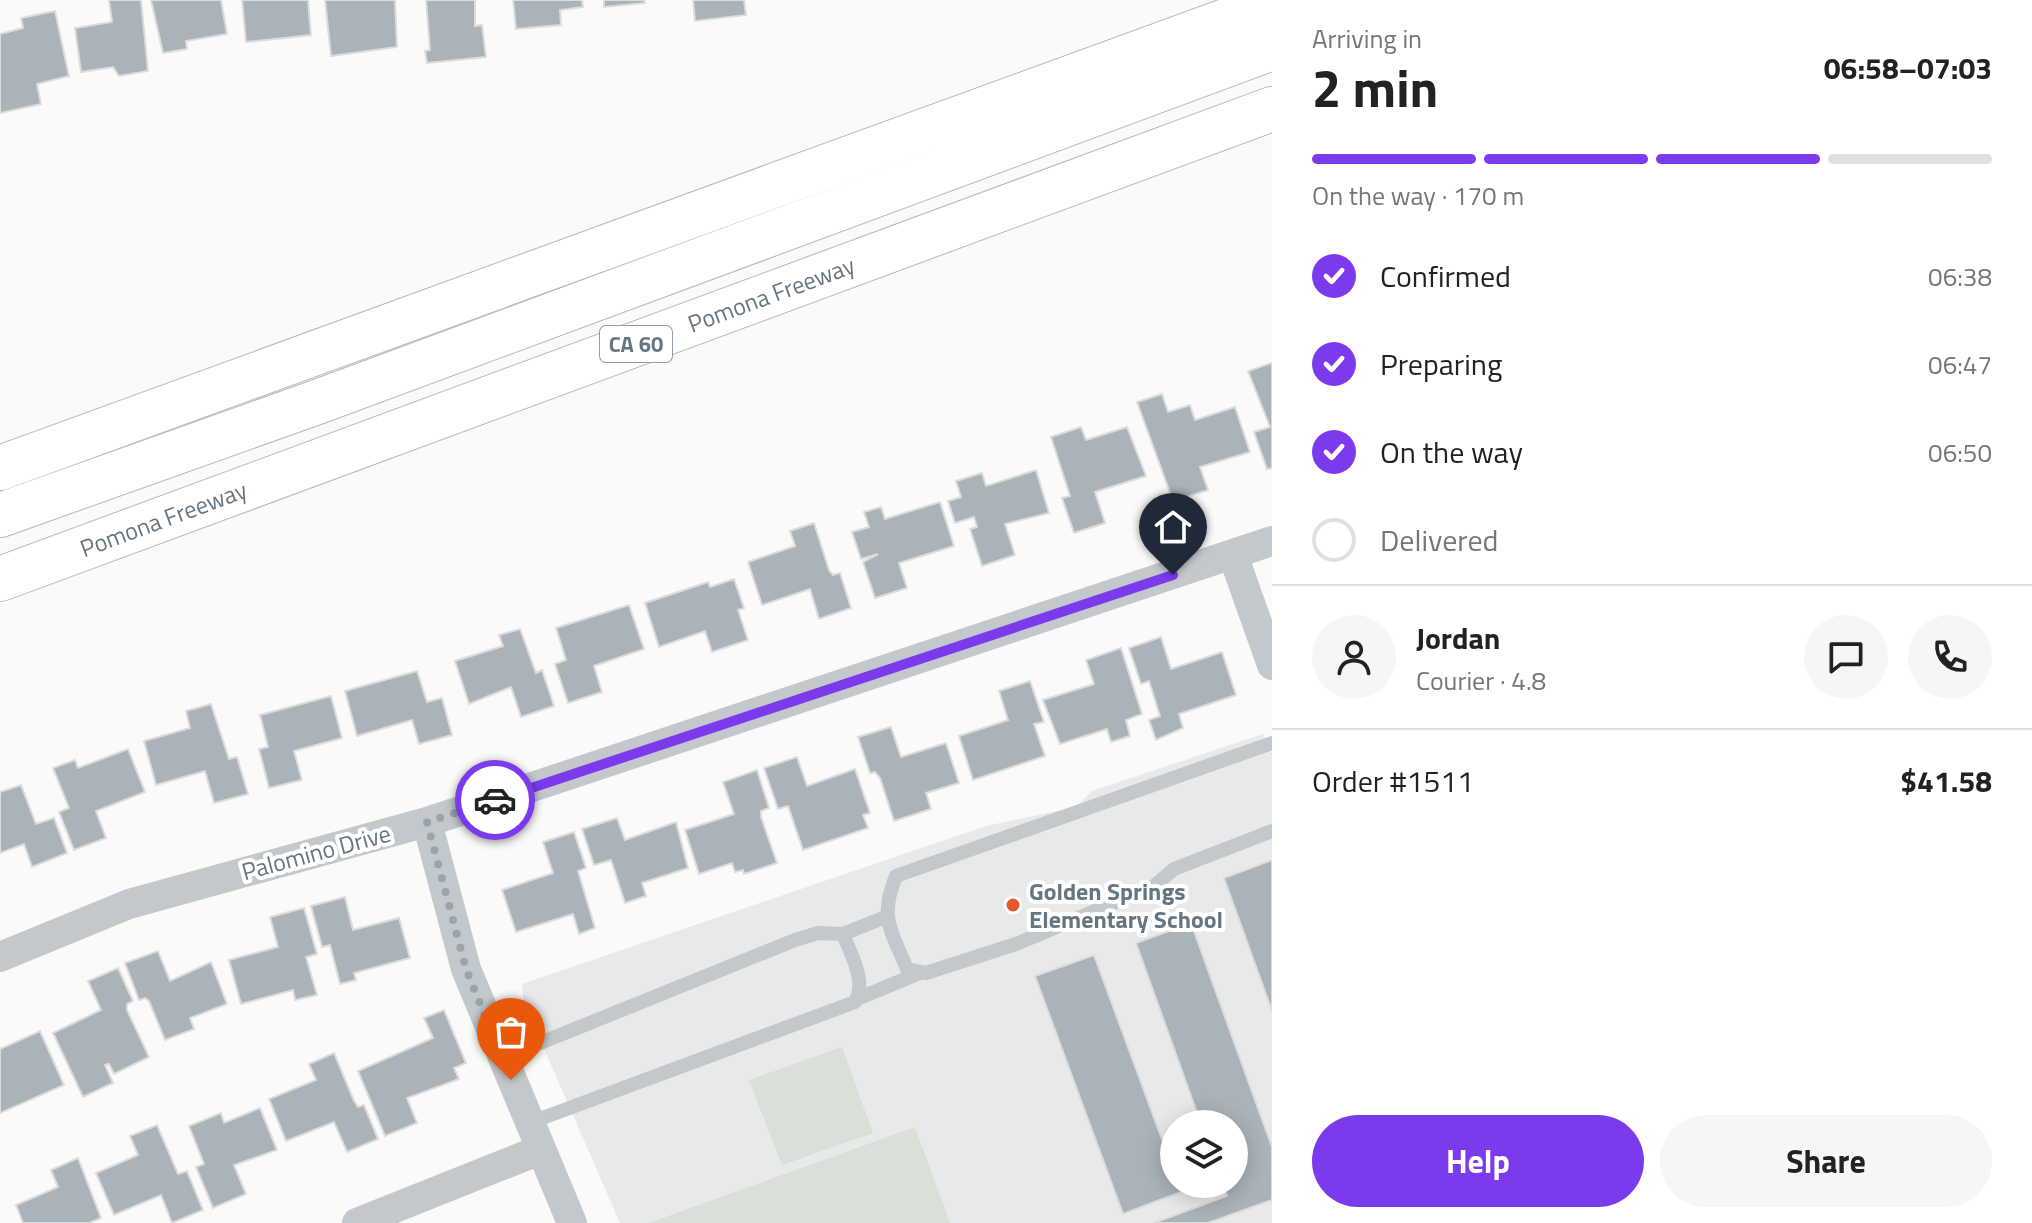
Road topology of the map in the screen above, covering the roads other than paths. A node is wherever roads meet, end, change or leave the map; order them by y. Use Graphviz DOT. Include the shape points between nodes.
graph roads {
  1 [pos="1272,4"];
  2 [pos="1272,48"];
  3 [pos="1272,68"];
  4 [pos="1272,109"];
  5 [pos="0,468"];
  6 [pos="0,515"];
  7 [pos="0,535"];
  8 [pos="1272,541"];
  9 [pos="1233,555"];
  10 [pos="0,579"];
  11 [pos="1272,665"];
  12 [pos="1272,743"];
  13 [pos="427,822"];
  14 [pos="1272,831"];
  15 [pos="888,916"];
  16 [pos="843,934"];
  17 [pos="0,957"];
  18 [pos="922,972"];
  19 [pos="857,999"];
  20 [pos="503,1058"];
  21 [pos="535,1136"];
  22 [pos="357,1223"];
  23 [pos="572,1223"];
  1 -- 5 [label="highway"];
  2 -- 6 [label="highway"];
  3 -- 7 [label="highway"];
  4 -- 10 [label="highway, Pomona Freeway / CA 60"];
  8 -- 9 [label="street, Palomino Drive"];
  9 -- 11 [label="street"];
  9 -- 13 [label="street, Palomino Drive"];
  12 -- 15 [label="lane" via="896,876 886,903"];
  13 -- 17 [label="street, Palomino Drive" via="129,904"];
  13 -- 20 [label="street" via="466,969"];
  14 -- 18 [label="lane" via="1174,869 1154,886 1016,944"];
  15 -- 16 [label="lane"];
  15 -- 18 [label="lane" via="907,969"];
  16 -- 19 [label="lane" via="858,973"];
  16 -- 20 [label="lane" via="818,933 795,940"];
  18 -- 19 [label="lane"];
  19 -- 21 [label="lane"];
  20 -- 21 [label="street"];
  21 -- 22 [label="street"];
  21 -- 23 [label="street"];
}
